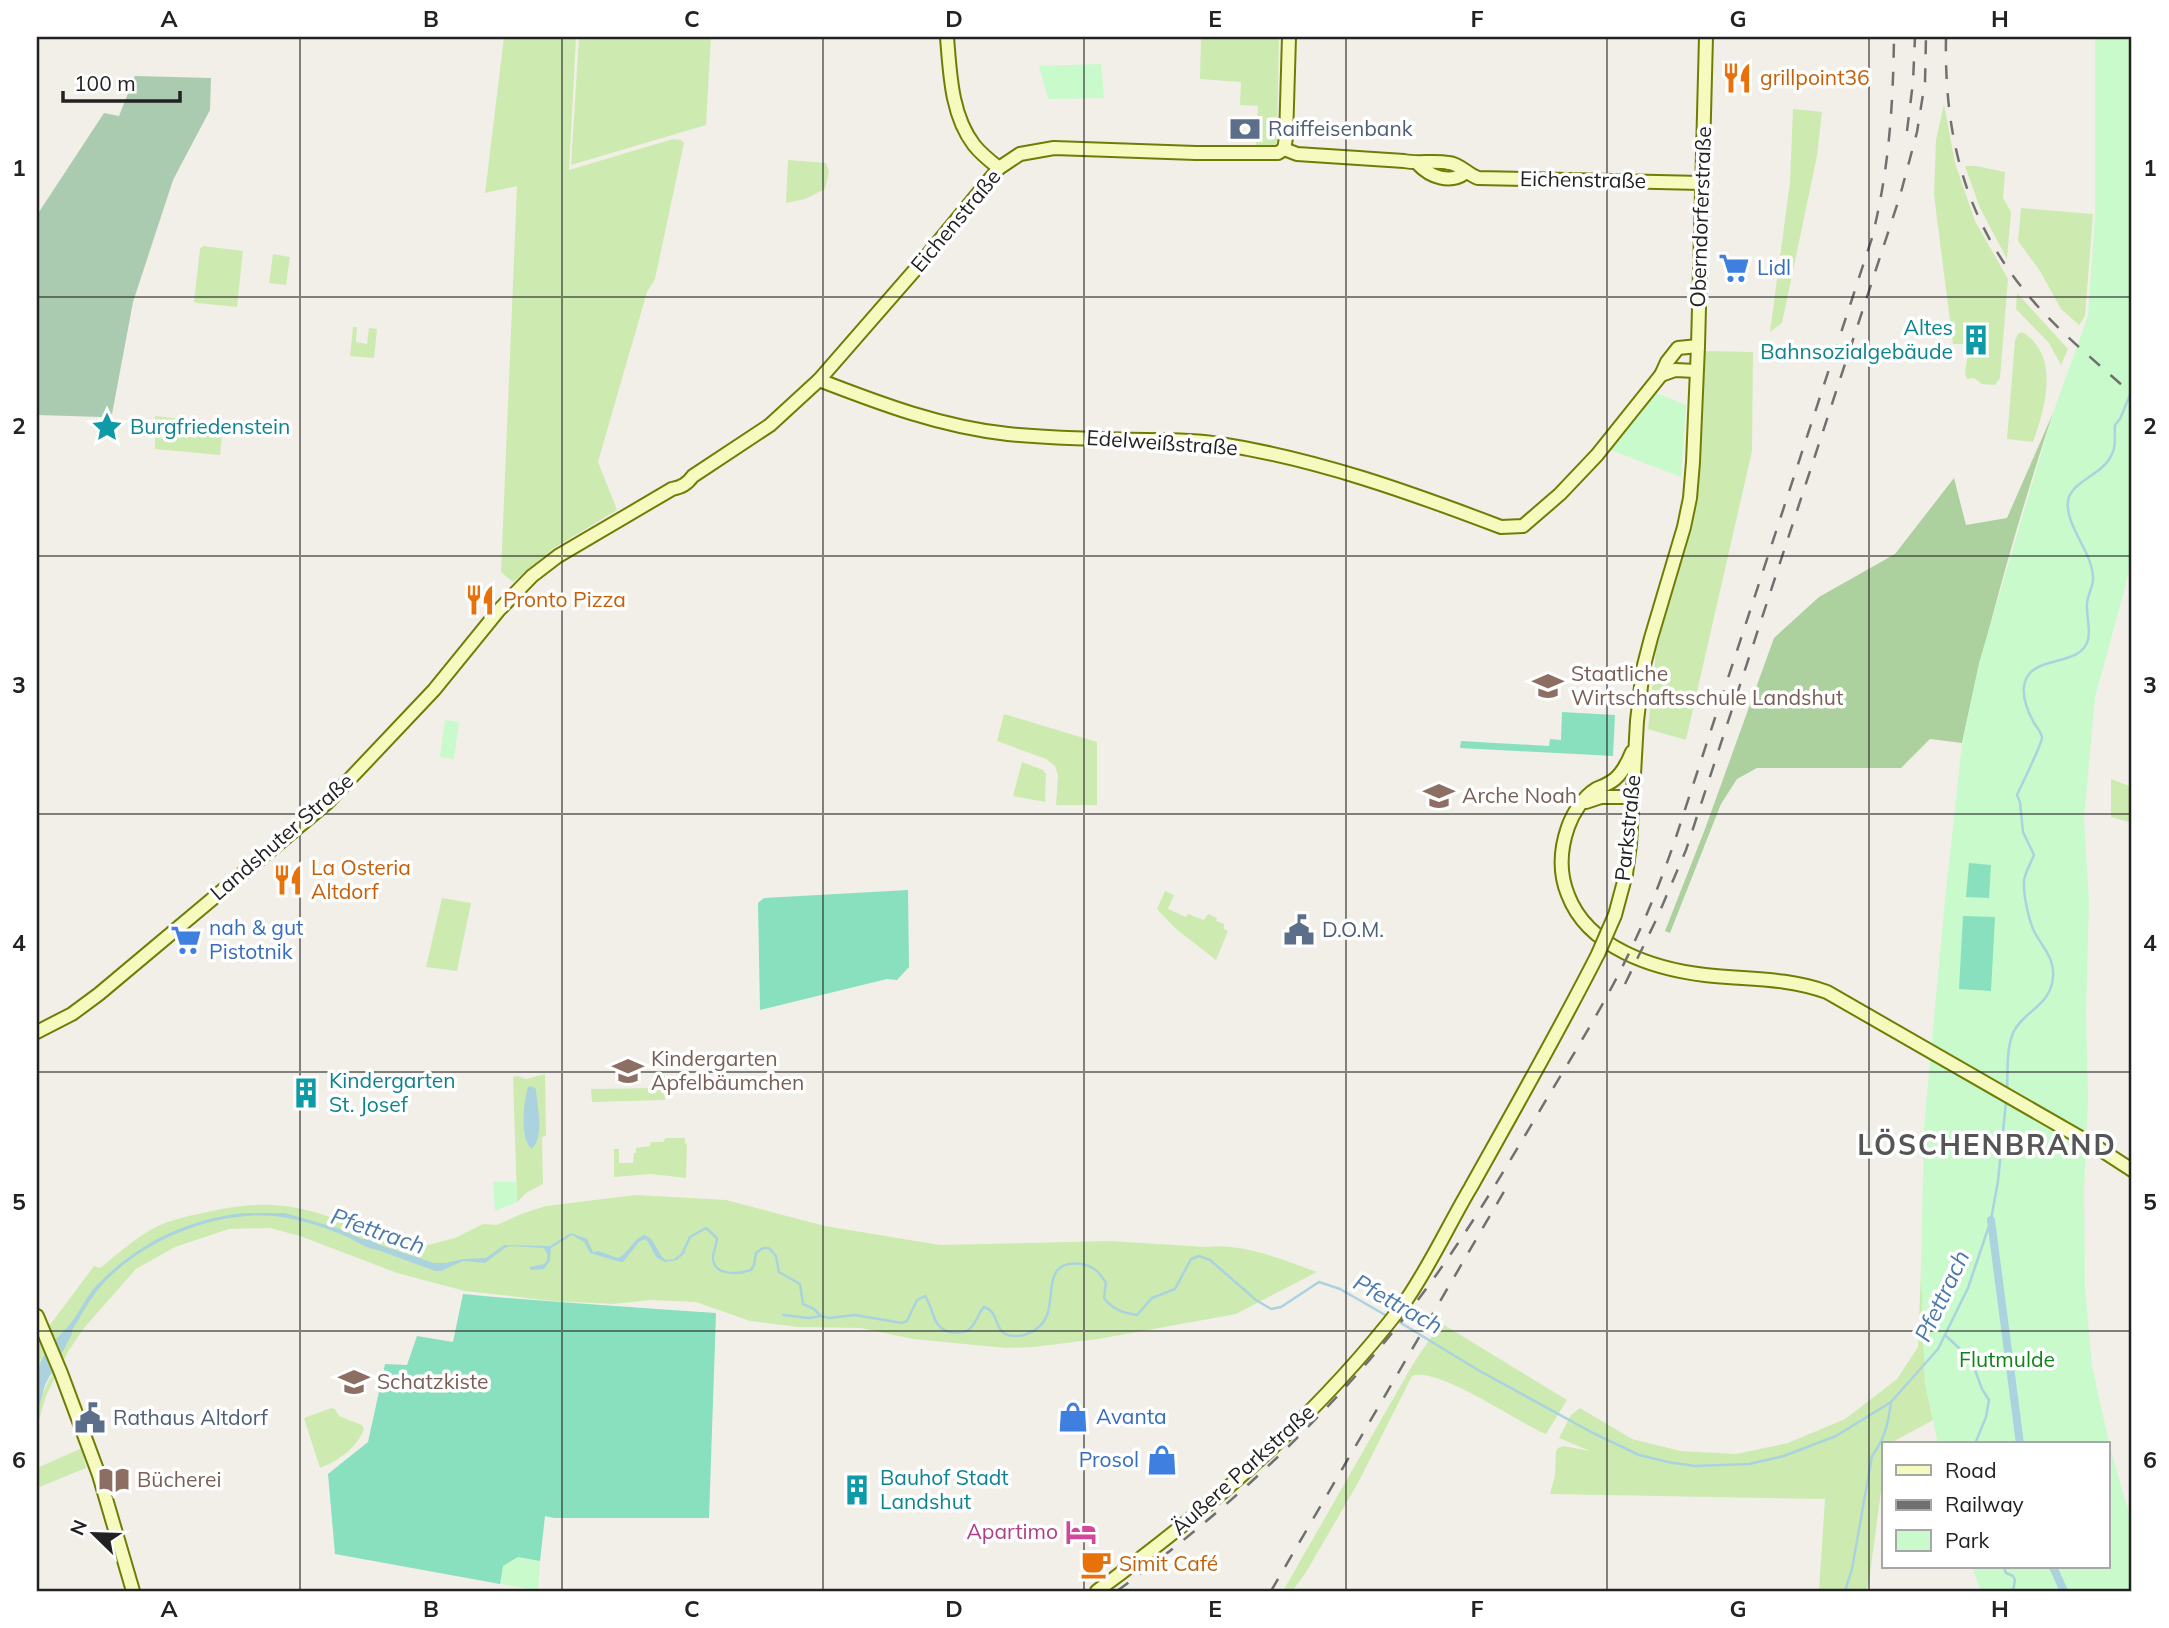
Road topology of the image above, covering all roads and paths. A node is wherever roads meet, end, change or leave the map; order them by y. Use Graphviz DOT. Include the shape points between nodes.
graph roads {
  1 [pos="947,37"];
  2 [pos="1289,37"];
  3 [pos="1706,37"];
  4 [pos="1283,149"];
  5 [pos="999,168"];
  6 [pos="1702,183"];
  7 [pos="1698,346"];
  8 [pos="1696,371"];
  9 [pos="1661,375"];
  10 [pos="819,380"];
  11 [pos="499,610"];
  12 [pos="1636,744"];
  13 [pos="1608,784"];
  14 [pos="1632,794"];
  15 [pos="1582,804"];
  16 [pos="37,1032"];
  17 [pos="2132,1170"];
  18 [pos="37,1316"];
  19 [pos="1377,1337"];
  20 [pos="134,1591"];
  21 [pos="1097,1591"];
  1 -- 5 [label="street" via="961,121 974,144"];
  2 -- 4 [label="street"];
  3 -- 6 [label="street, Oberndorferstraße"];
  4 -- 5 [label="street, Eichenstraße" via="1278,153 1221,154 1054,148 1020,154"];
  4 -- 6 [label="street, Eichenstraße" via="1297,154 1404,161 1452,179 1465,173 1478,178"];
  5 -- 10 [label="street, Eichenstraße"];
  6 -- 7 [label="street, Oberndorferstraße"];
  7 -- 8 [label="street, Parkstraße"];
  7 -- 9 [label="street" via="1678,348"];
  8 -- 9 [label="street"];
  8 -- 12 [label="street, Parkstraße" via="1690,498 1647,649"];
  9 -- 10 [label="street, Edelweißstraße" via="1560,494 1523,526 1501,527 1286,456 1218,443 981,430 922,417"];
  10 -- 11 [label="street, Eichenstraße" via="770,425 680,488 546,565"];
  11 -- 16 [label="street, Landshuter Straße" via="434,690 328,802 99,994"];
  12 -- 13 [label="street" via="1621,774"];
  12 -- 14 [label="street, Parkstraße"];
  13 -- 14 [label="street" via="1622,785"];
  13 -- 15 [label="street" via="1594,790"];
  14 -- 15 [label="street"];
  14 -- 19 [label="street, Parkstraße, bridge" via="1627,868 1615,915 1598,954 1541,1065 1402,1305"];
  15 -- 17 [label="street" via="1569,825 1561,862 1573,907 1599,936 1623,951 1685,972 1814,987"];
  18 -- 20 [label="street" via="99,1475"];
  19 -- 21 [label="street, Äußere Parkstraße" via="1276,1445 1163,1542"];
}
